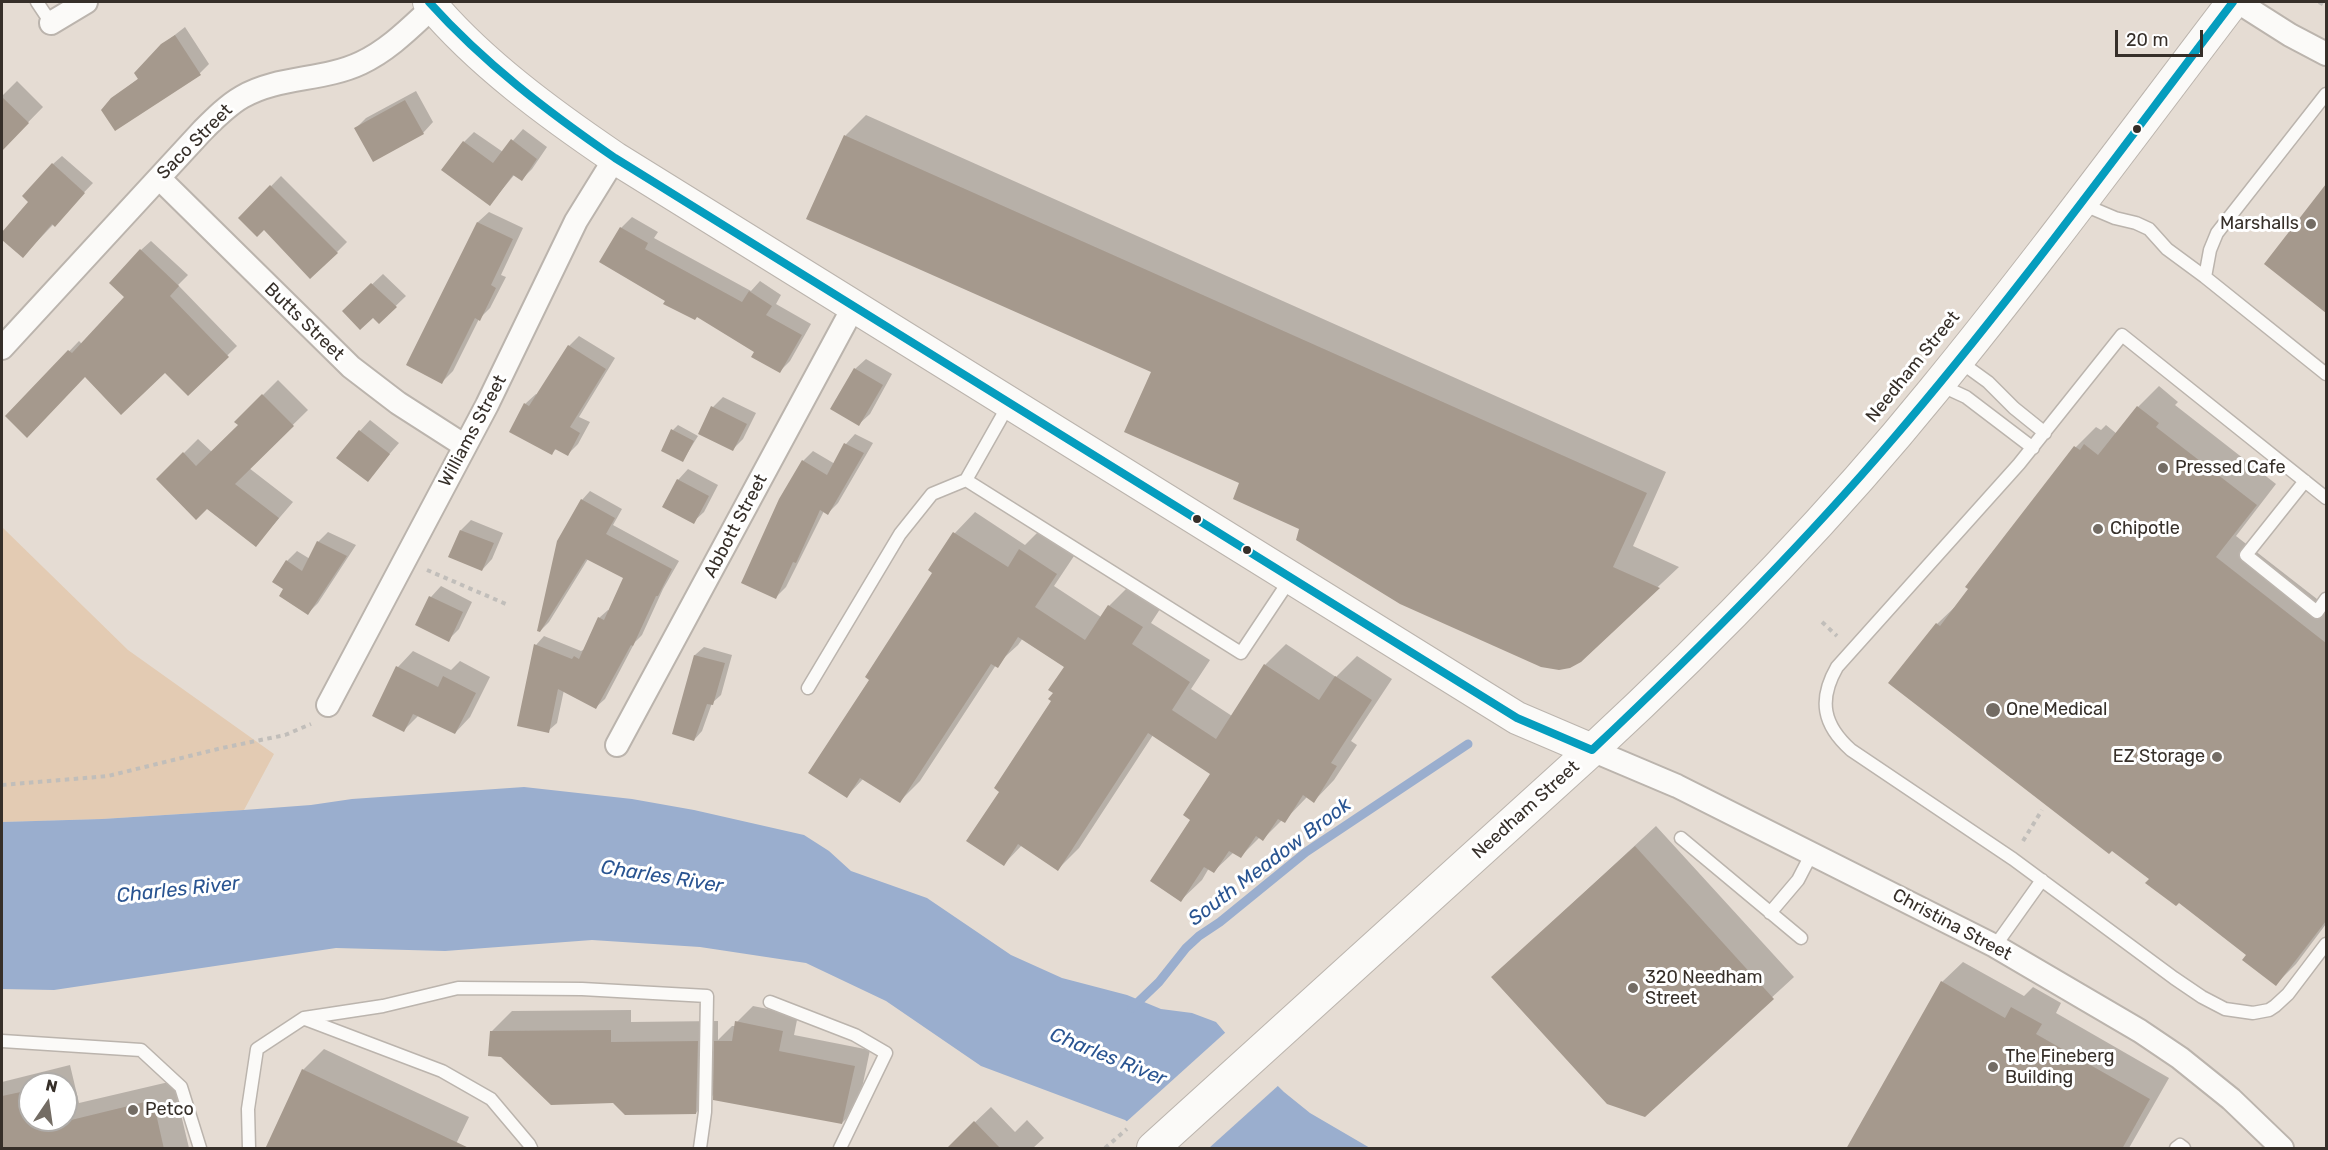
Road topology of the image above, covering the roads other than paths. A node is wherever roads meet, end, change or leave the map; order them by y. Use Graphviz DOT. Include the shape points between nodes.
graph roads {
  1 [pos="37,2"];
  2 [pos="86,2"];
  3 [pos="2233,2"];
  4 [pos="2238,2"];
  5 [pos="431,4"];
  6 [pos="51,23"];
  7 [pos="2326,54"];
  8 [pos="2326,94"];
  9 [pos="615,158"];
  10 [pos="159,178"];
  11 [pos="2081,203"];
  12 [pos="2205,278"];
  13 [pos="854,306"];
  14 [pos="2,348"];
  15 [pos="1958,361"];
  16 [pos="2326,374"];
  17 [pos="1938,385"];
  18 [pos="1010,403"];
  19 [pos="2045,433"];
  20 [pos="465,446"];
  21 [pos="2033,448"];
  22 [pos="966,480"];
  23 [pos="2305,481"];
  24 [pos="2326,498"];
  25 [pos="1291,578"];
  26 [pos="2326,600"];
  27 [pos="808,688"];
  28 [pos="328,705"];
  29 [pos="617,745"];
  30 [pos="1592,750"];
  31 [pos="1681,838"];
  32 [pos="1812,853"];
  33 [pos="2042,880"];
  34 [pos="1770,913"];
  35 [pos="1801,938"];
  36 [pos="2326,944"];
  37 [pos="1995,946"];
  38 [pos="770,1002"];
  39 [pos="304,1018"];
  40 [pos="2,1041"];
  41 [pos="200,1149"];
  42 [pos="249,1149"];
  43 [pos="531,1149"];
  44 [pos="700,1149"];
  45 [pos="840,1149"];
  46 [pos="1153,1149"];
  47 [pos="2176,1149"];
  48 [pos="2184,1149"];
  49 [pos="2282,1149"];
  1 -- 6 [label="lane"];
  2 -- 6 [label="street"];
  3 -- 11 [label="main road, Needham Street"];
  4 -- 7 [label="street"];
  5 -- 9 [label="main road" via="530,96"];
  5 -- 10 [label="street, Saco Street" via="385,50 362,63 261,88 240,97"];
  8 -- 12 [label="lane" via="2217,232"];
  9 -- 13 [label="main road"];
  9 -- 20 [label="street, Williams Street" via="576,221"];
  10 -- 14 [label="street, Saco Street"];
  10 -- 20 [label="street, Butts Street" via="351,368 398,404"];
  11 -- 12 [label="lane" via="2149,229 2167,249"];
  11 -- 15 [label="main road, Needham Street"];
  12 -- 16 [label="lane"];
  13 -- 18 [label="main road"];
  13 -- 29 [label="street, Abbott Street"];
  15 -- 17 [label="main road, Needham Street"];
  15 -- 19 [label="lane" via="1983,377"];
  17 -- 21 [label="lane" via="1966,397"];
  17 -- 30 [label="main road, Needham Street" via="1754,592"];
  18 -- 22 [label="lane"];
  18 -- 25 [label="main road"];
  19 -- 21 [label="lane"];
  19 -- 23 [label="lane" via="2122,336"];
  20 -- 28 [label="street, Williams Street"];
  21 -- 33 [label="lane" via="1837,667 1828,684 1826,702 1832,729 1851,750"];
  22 -- 25 [label="lane" via="1241,653"];
  22 -- 27 [label="lane" via="932,494 900,534"];
  23 -- 24 [label="lane"];
  23 -- 26 [label="lane" via="2246,555 2317,612"];
  25 -- 30 [label="main road" via="1517,718"];
  30 -- 32 [label="street, Christina Street" via="1677,786"];
  30 -- 46 [label="main road, Needham Street"];
  31 -- 34 [label="lane"];
  32 -- 34 [label="lane" via="1798,880"];
  32 -- 37 [label="street, Christina Street"];
  33 -- 36 [label="lane" via="2174,978 2215,1004 2234,1011 2253,1013 2276,1006"];
  33 -- 37 [label="lane"];
  34 -- 35 [label="lane"];
  37 -- 49 [label="street, Christina Street" via="2180,1058 2223,1092"];
  38 -- 45 [label="lane" via="855,1035 886,1053"];
  39 -- 42 [label="lane" via="257,1048 248,1109"];
  39 -- 43 [label="lane" via="442,1071 490,1100"];
  39 -- 44 [label="lane" via="383,1006 458,988 706,996 705,1112"];
  40 -- 41 [label="lane" via="141,1050 182,1087"];
  47 -- 48 [label="lane" via="2180,1145"];
}
